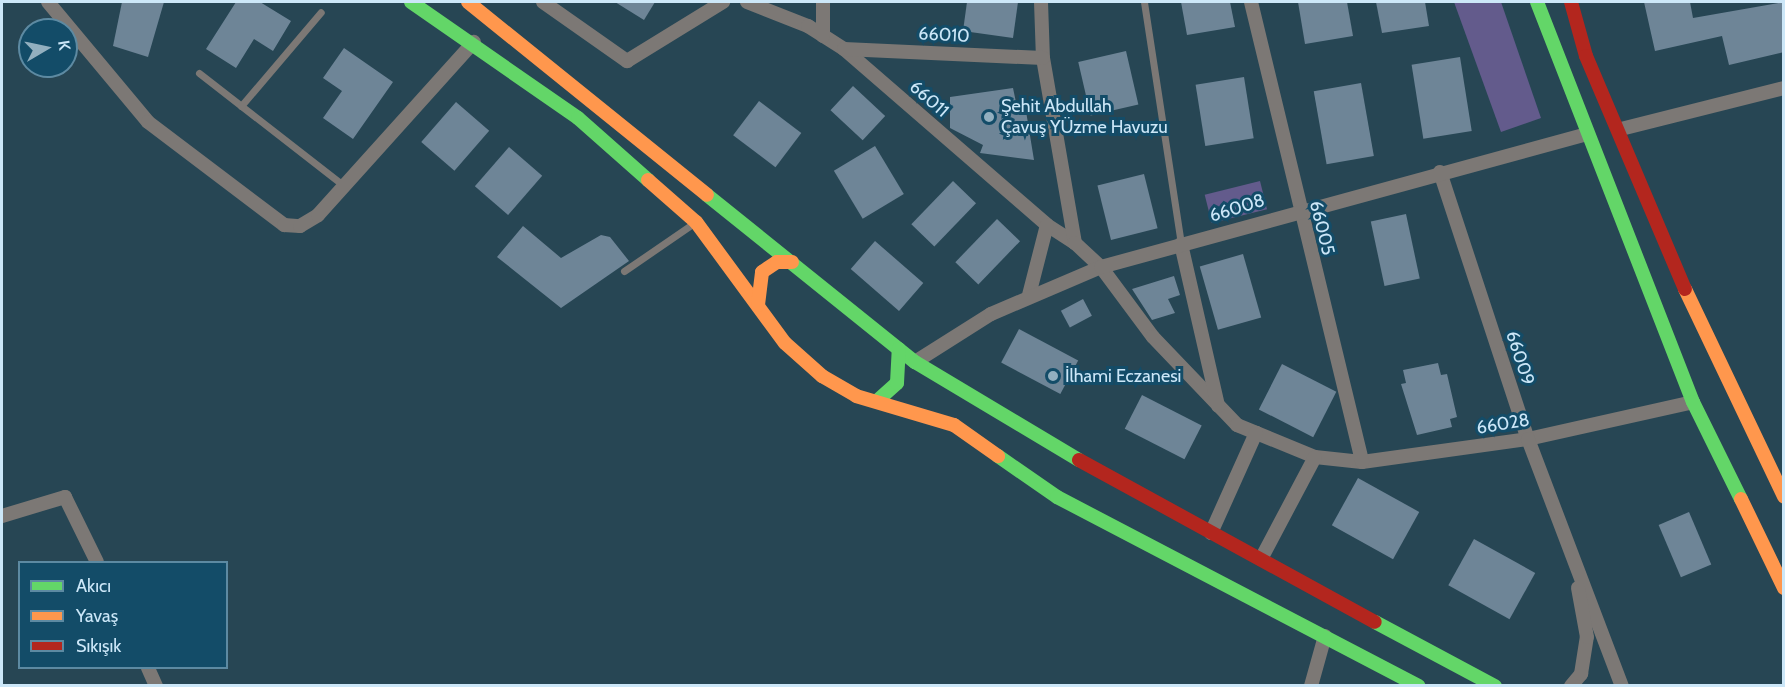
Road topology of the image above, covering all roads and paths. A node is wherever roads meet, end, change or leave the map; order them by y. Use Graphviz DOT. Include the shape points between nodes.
graph roads {
  1 [pos="48,2"];
  2 [pos="411,2"];
  3 [pos="468,2"];
  4 [pos="543,2"];
  5 [pos="723,2"];
  6 [pos="747,2"];
  7 [pos="823,2"];
  8 [pos="1041,2"];
  9 [pos="1144,2"];
  10 [pos="1251,2"];
  11 [pos="1537,2"];
  12 [pos="1571,2"];
  13 [pos="321,12"];
  14 [pos="823,36"];
  15 [pos="474,42"];
  16 [pos="843,48"];
  17 [pos="1043,58"];
  18 [pos="199,73"];
  19 [pos="1784,88"];
  20 [pos="241,106"];
  21 [pos="1621,129"];
  22 [pos="1587,134"];
  23 [pos="1440,172"];
  24 [pos="343,185"];
  25 [pos="1298,209"];
  26 [pos="696,222"];
  27 [pos="1047,225"];
  28 [pos="1075,243"];
  29 [pos="1181,244"];
  30 [pos="792,262"];
  31 [pos="1101,267"];
  32 [pos="624,271"];
  33 [pos="1029,295"];
  34 [pos="758,307"];
  35 [pos="899,349"];
  36 [pos="915,362"];
  37 [pos="877,401"];
  38 [pos="1693,402"];
  39 [pos="1218,406"];
  40 [pos="1256,433"];
  41 [pos="1528,439"];
  42 [pos="1315,457"];
  43 [pos="1362,462"];
  44 [pos="1784,497"];
  45 [pos="2,516"];
  46 [pos="1211,533"];
  47 [pos="1572,553"];
  48 [pos="1262,559"];
  49 [pos="97,561"];
  50 [pos="1784,588"];
  51 [pos="1325,636"];
  52 [pos="148,669"];
  53 [pos="156,686"];
  54 [pos="1311,686"];
  55 [pos="1419,686"];
  56 [pos="1495,686"];
  57 [pos="1571,686"];
  58 [pos="1622,686"];
  1 -- 24 [label="street" via="148,122 284,225 309,223"];
  2 -- 15 [label="main road"];
  3 -- 30 [label="main road"];
  4 -- 5 [label="street" via="627,61"];
  6 -- 14 [label="street, 66011"];
  7 -- 14 [label="street"];
  8 -- 17 [label="street"];
  9 -- 29 [label="lane"];
  10 -- 25 [label="street, 66005"];
  11 -- 22 [label="main road"];
  12 -- 21 [label="main road" via="1586,56"];
  13 -- 20 [label="lane"];
  14 -- 16 [label="street, 66011"];
  15 -- 24 [label="street"];
  15 -- 26 [label="main road" via="578,118"];
  16 -- 17 [label="street, 66010"];
  16 -- 27 [label="street, 66011"];
  17 -- 28 [label="street"];
  18 -- 20 [label="lane"];
  19 -- 21 [label="street"];
  20 -- 24 [label="lane"];
  21 -- 44 [label="main road" via="1713,356"];
  22 -- 23 [label="street, 66008"];
  22 -- 38 [label="main road"];
  23 -- 25 [label="street, 66008"];
  23 -- 41 [label="street, 66009"];
  25 -- 29 [label="street, 66008"];
  25 -- 43 [label="street, 66005"];
  26 -- 32 [label="lane"];
  26 -- 34 [label="main road"];
  27 -- 28 [label="street, 66011"];
  27 -- 33 [label="street"];
  28 -- 31 [label="street, 66011"];
  29 -- 31 [label="street, 66008"];
  29 -- 39 [label="street"];
  30 -- 34 [label="main road" via="777,262 762,272 756,280"];
  30 -- 35 [label="main road"];
  31 -- 33 [label="street, 66008"];
  31 -- 39 [label="street, 66011" via="1153,338"];
  33 -- 36 [label="street, 66008"];
  34 -- 37 [label="main road" via="785,343 822,376"];
  35 -- 36 [label="main road"];
  35 -- 37 [label="main road" via="897,383"];
  36 -- 46 [label="main road"];
  37 -- 51 [label="main road" via="954,425 1057,497"];
  38 -- 41 [label="street, 66028"];
  38 -- 50 [label="main road"];
  39 -- 40 [label="street, 66028" via="1237,425"];
  40 -- 42 [label="street, 66028"];
  40 -- 46 [label="street"];
  41 -- 43 [label="street, 66028"];
  41 -- 47 [label="street, 66009"];
  42 -- 43 [label="street, 66028"];
  42 -- 48 [label="street"];
  45 -- 49 [label="street" via="65,497"];
  46 -- 48 [label="main road"];
  47 -- 57 [label="street, 66009" via="1587,637 1581,674"];
  47 -- 58 [label="street, 66009"];
  48 -- 56 [label="main road"];
  51 -- 54 [label="street"];
  51 -- 55 [label="main road"];
  52 -- 53 [label="street"];
}
